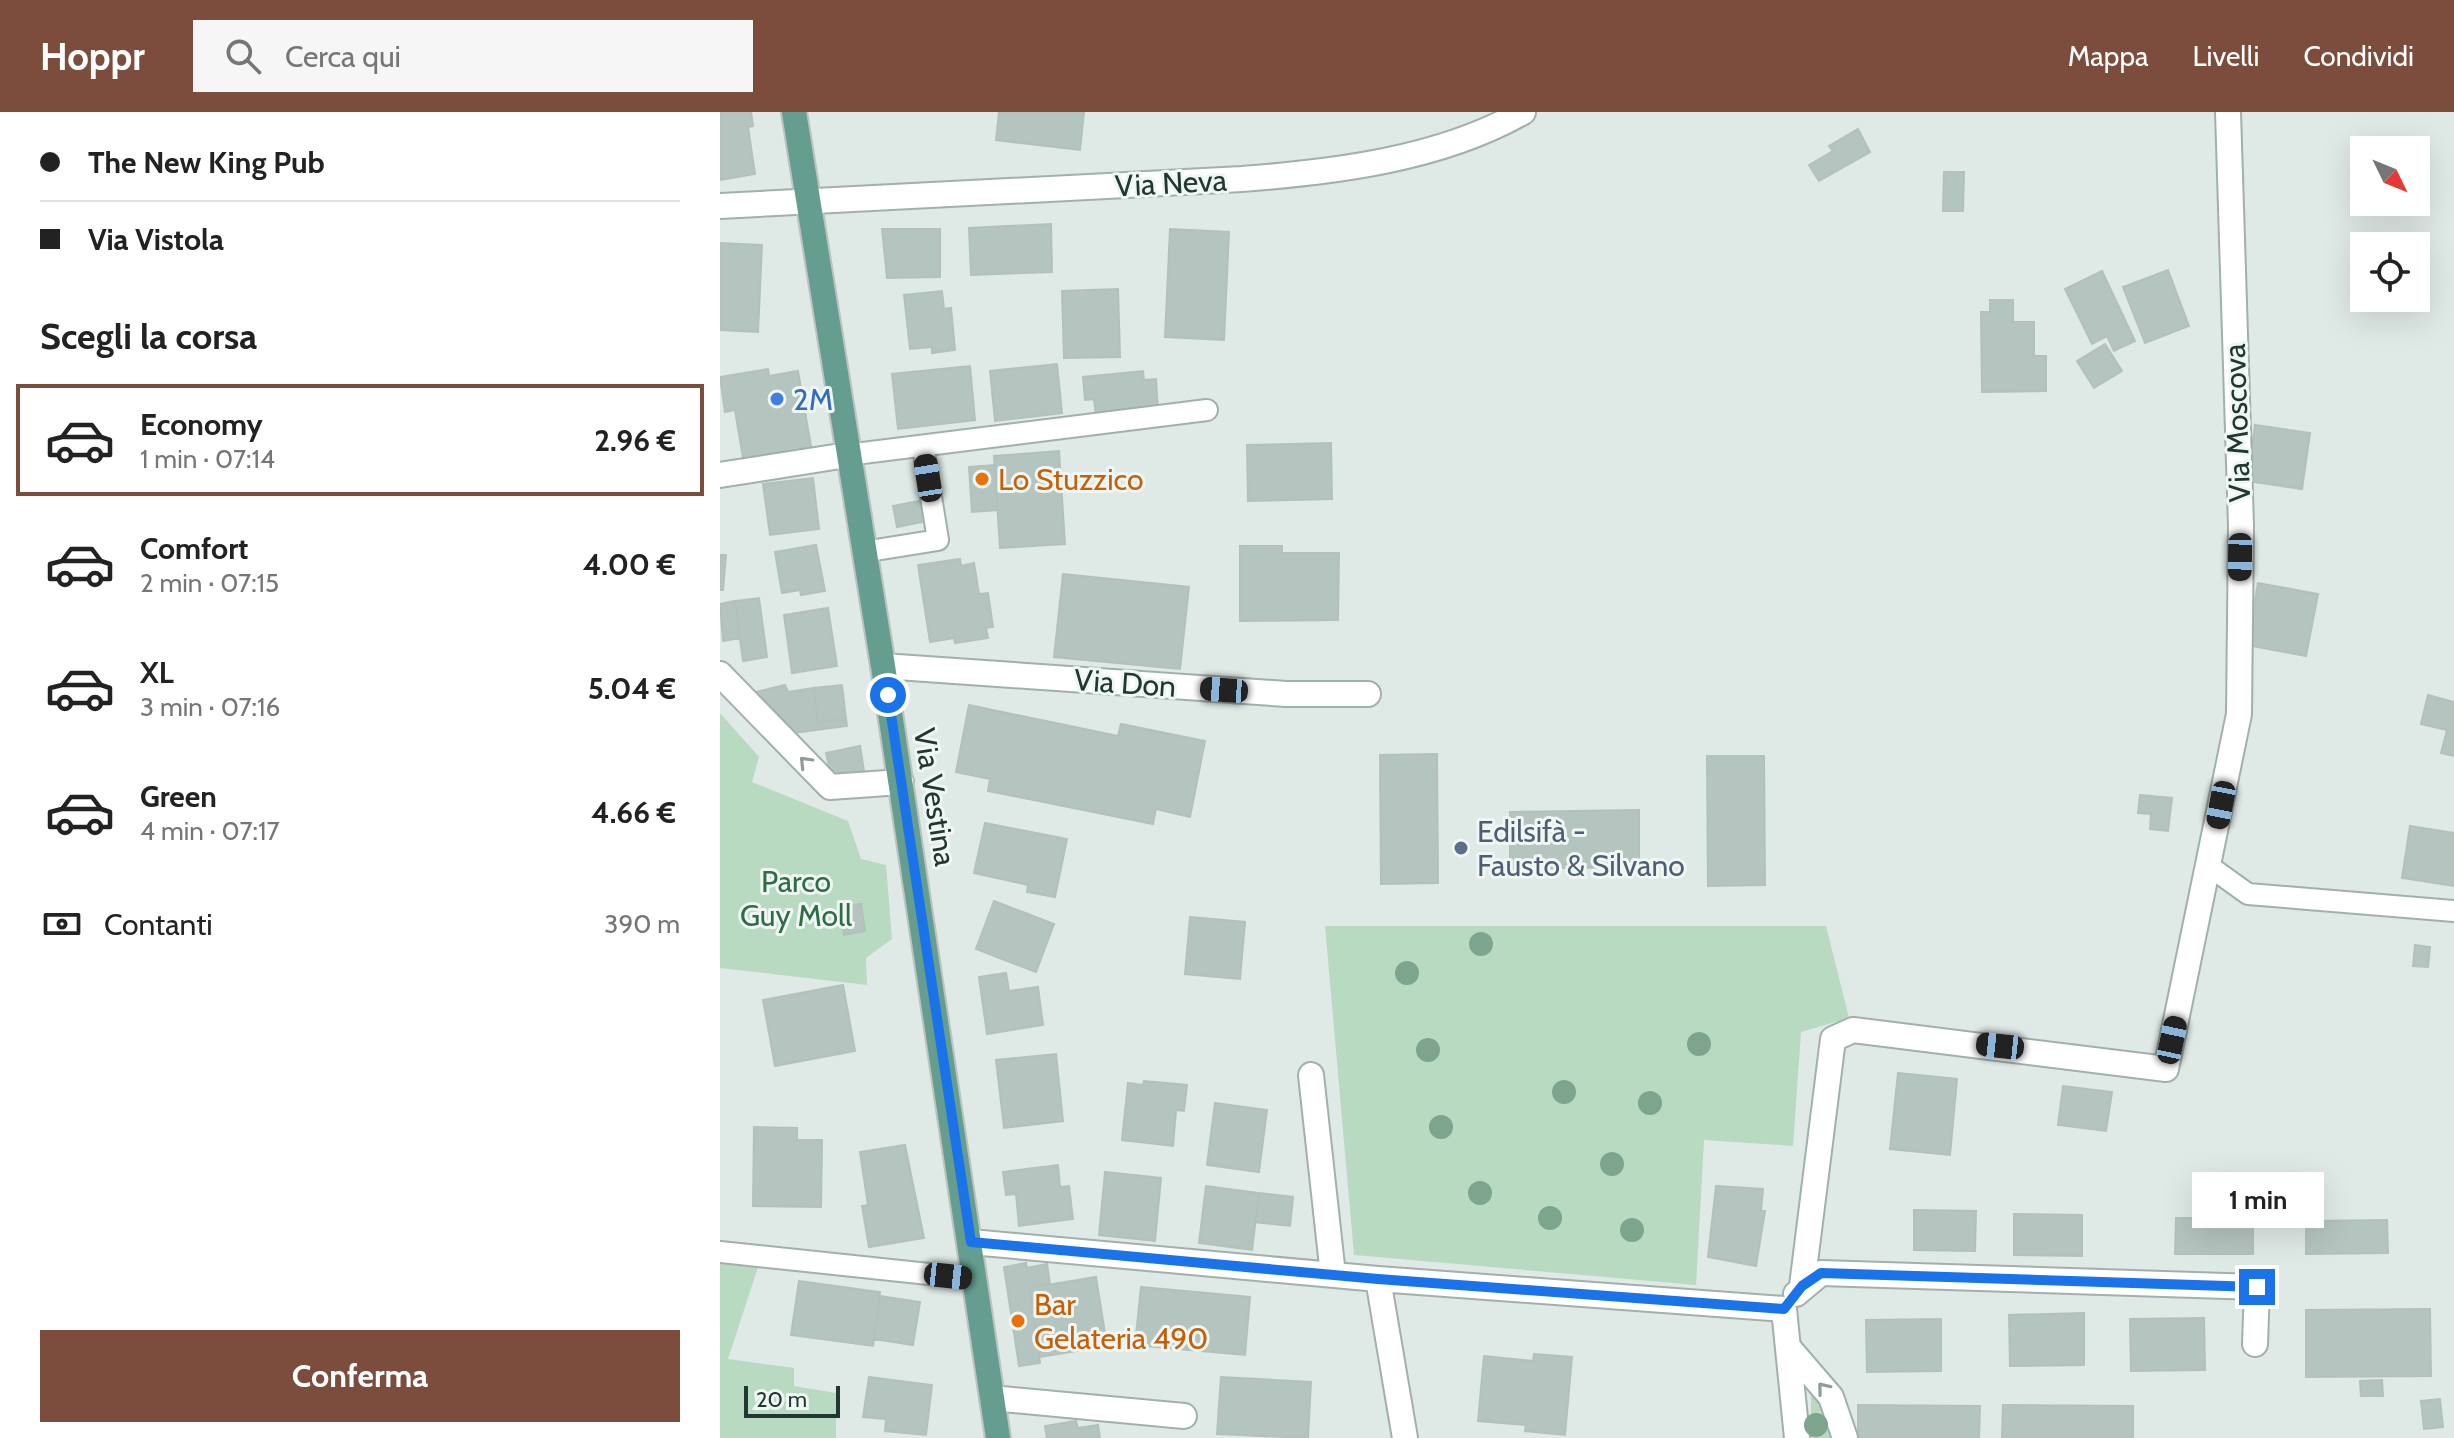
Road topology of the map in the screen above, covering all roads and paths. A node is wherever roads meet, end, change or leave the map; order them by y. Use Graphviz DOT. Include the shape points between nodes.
graph roads {
  1 [pos="794,112"];
  2 [pos="1523,112"];
  3 [pos="2228,112"];
  4 [pos="809,204"];
  5 [pos="720,206"];
  6 [pos="1207,410"];
  7 [pos="923,447"];
  8 [pos="847,455"];
  9 [pos="720,475"];
  10 [pos="863,552"];
  11 [pos="883,666"];
  12 [pos="720,674"];
  13 [pos="1368,694"];
  14 [pos="901,782"];
  15 [pos="2209,866"];
  16 [pos="2454,911"];
  17 [pos="1311,1075"];
  18 [pos="971,1242"];
  19 [pos="720,1252"];
  20 [pos="1333,1275"];
  21 [pos="976,1279"];
  22 [pos="1378,1279"];
  23 [pos="1802,1286"];
  24 [pos="1784,1309"];
  25 [pos="2255,1344"];
  26 [pos="1788,1347"];
  27 [pos="992,1398"];
  28 [pos="1184,1416"];
  29 [pos="998,1438"];
  30 [pos="1405,1438"];
  31 [pos="1797,1438"];
  32 [pos="1845,1438"];
  1 -- 4 [label="main road, Via Vestina"];
  2 -- 4 [label="street, Via Neva" via="1434,147 1321,172"];
  3 -- 15 [label="street, Via Moscova" via="2241,526 2239,714"];
  4 -- 5 [label="street, Via Neva"];
  4 -- 8 [label="main road, Via Vestina"];
  6 -- 7 [label="lane"];
  7 -- 8 [label="lane"];
  7 -- 10 [label="lane" via="938,540"];
  8 -- 9 [label="street"];
  8 -- 10 [label="main road, Via Vestina"];
  10 -- 11 [label="main road, Via Vestina"];
  11 -- 13 [label="street, Via Don" via="1286,694"];
  11 -- 14 [label="main road, Via Vestina"];
  14 -- 12 [label="street, one-way" via="830,787"];
  14 -- 18 [label="main road, Via Vestina"];
  15 -- 16 [label="lane" via="2248,894"];
  15 -- 23 [label="street, Via Moscova" via="2166,1069 1853,1030 1833,1039"];
  17 -- 20 [label="street"];
  18 -- 20 [label="street"];
  18 -- 21 [label="main road, Via Vestina"];
  19 -- 21 [label="lane"];
  20 -- 22 [label="street"];
  21 -- 27 [label="main road, Via Vestina"];
  22 -- 24 [label="street"];
  22 -- 30 [label="street"];
  23 -- 24 [label="street"];
  23 -- 25 [label="street" via="1821,1273 2257,1287"];
  24 -- 26 [label="street"];
  26 -- 31 [label="street"];
  32 -- 26 [label="street, one-way" via="1831,1397"];
  27 -- 28 [label="street"];
  27 -- 29 [label="main road, Via Vestina"];
}
